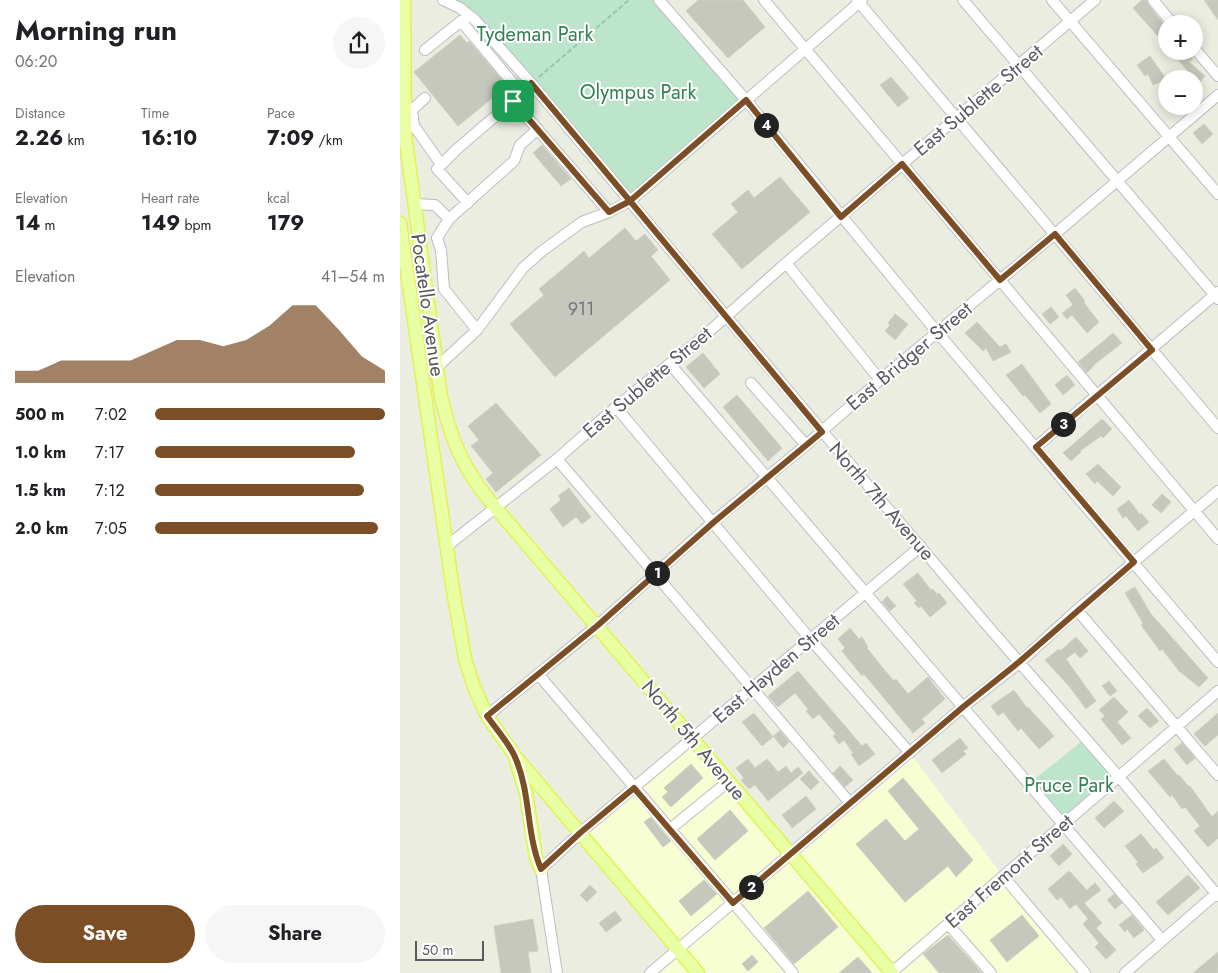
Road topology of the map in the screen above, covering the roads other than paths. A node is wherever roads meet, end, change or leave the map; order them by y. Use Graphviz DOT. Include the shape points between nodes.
graph roads {
  1 [pos="404,0"];
  2 [pos="443,0"];
  3 [pos="658,0"];
  4 [pos="764,0"];
  5 [pos="964,0"];
  6 [pos="1052,0"];
  7 [pos="1095,0"];
  8 [pos="1153,0"];
  9 [pos="859,1"];
  10 [pos="1166,15"];
  11 [pos="465,18"];
  12 [pos="1070,21"];
  13 [pos="805,48"];
  14 [pos="425,50"];
  15 [pos="1203,58"];
  16 [pos="1019,65"];
  17 [pos="1218,76"];
  18 [pos="531,83"];
  19 [pos="522,94"];
  20 [pos="1218,95"];
  21 [pos="425,98"];
  22 [pos="746,100"];
  23 [pos="513,101"];
  24 [pos="956,118"];
  25 [pos="538,129"];
  26 [pos="1169,137"];
  27 [pos="441,164"];
  28 [pos="902,164"];
  29 [pos="1117,180"];
  30 [pos="1218,194"];
  31 [pos="630,201"];
  32 [pos="468,203"];
  33 [pos="414,204"];
  34 [pos="609,212"];
  35 [pos="841,217"];
  36 [pos="449,219"];
  37 [pos="400,223"];
  38 [pos="1055,234"];
  39 [pos="786,263"];
  40 [pos="1000,280"];
  41 [pos="1217,295"];
  42 [pos="725,317"];
  43 [pos="477,330"];
  44 [pos="937,332"];
  45 [pos="1152,350"];
  46 [pos="670,364"];
  47 [pos="437,367"];
  48 [pos="880,380"];
  49 [pos="752,382"];
  50 [pos="1097,395"];
  51 [pos="616,407"];
  52 [pos="1218,428"];
  53 [pos="822,432"];
  54 [pos="806,445"];
  55 [pos="1036,447"];
  56 [pos="556,459"];
  57 [pos="768,478"];
  58 [pos="1218,491"];
  59 [pos="495,507"];
  60 [pos="1194,511"];
  61 [pos="714,522"];
  62 [pos="1218,539"];
  63 [pos="447,546"];
  64 [pos="921,546"];
  65 [pos="1134,562"];
  66 [pos="655,575"];
  67 [pos="866,593"];
  68 [pos="1078,610"];
  69 [pos="597,626"];
  70 [pos="811,640"];
  71 [pos="1019,662"];
  72 [pos="1218,662"];
  73 [pos="538,674"];
  74 [pos="752,689"];
  75 [pos="1218,691"];
  76 [pos="963,707"];
  77 [pos="487,716"];
  78 [pos="1177,727"];
  79 [pos="692,738"];
  80 [pos="910,753"];
  81 [pos="515,756"];
  82 [pos="1218,775"];
  83 [pos="1119,777"];
  84 [pos="729,781"];
  85 [pos="634,788"];
  86 [pos="850,803"];
  87 [pos="1063,825"];
  88 [pos="670,829"];
  89 [pos="580,833"];
  90 [pos="791,854"];
  91 [pos="541,869"];
  92 [pos="1003,876"];
  93 [pos="1217,894"];
  94 [pos="733,903"];
  95 [pos="948,924"];
  96 [pos="1162,940"];
  97 [pos="678,949"];
  98 [pos="557,973"];
  99 [pos="650,973"];
  100 [pos="698,973"];
  101 [pos="793,973"];
  102 [pos="891,973"];
  103 [pos="991,973"];
  104 [pos="1085,973"];
  105 [pos="1124,973"];
  1 -- 33 [label="main road, Pocatello Avenue" via="405,135"];
  2 -- 11 [label="street, North 7th Avenue" via="460,8"];
  3 -- 22 [label="street"];
  4 -- 13 [label="street"];
  5 -- 16 [label="street"];
  6 -- 12 [label="street"];
  7 -- 12 [label="street, East Sublette Street"];
  8 -- 10 [label="street"];
  9 -- 13 [label="street"];
  9 -- 24 [label="street"];
  11 -- 14 [label="street"];
  11 -- 18 [label="street, North 7th Avenue"];
  11 -- 19 [label="street"];
  12 -- 16 [label="street, East Sublette Street"];
  12 -- 26 [label="street"];
  13 -- 22 [label="street"];
  13 -- 28 [label="street"];
  15 -- 17 [label="street"];
  16 -- 24 [label="street, East Sublette Street"];
  16 -- 29 [label="street"];
  18 -- 19 [label="street"];
  18 -- 31 [label="street, North 7th Avenue"];
  19 -- 23 [label="street"];
  20 -- 26 [label="street, East Bridger Street"];
  21 -- 27 [label="street" via="412,110 414,126"];
  22 -- 31 [label="street"];
  22 -- 35 [label="street"];
  23 -- 25 [label="street"];
  23 -- 27 [label="street"];
  24 -- 28 [label="street, East Sublette Street"];
  24 -- 38 [label="street"];
  25 -- 32 [label="street" via="520,145 514,161"];
  25 -- 34 [label="street"];
  26 -- 29 [label="street, East Bridger Street"];
  26 -- 30 [label="street"];
  27 -- 32 [label="street" via="437,170"];
  28 -- 35 [label="street, East Sublette Street"];
  28 -- 40 [label="street"];
  29 -- 38 [label="street, East Bridger Street"];
  29 -- 41 [label="street"];
  31 -- 34 [label="street"];
  31 -- 42 [label="street, North 7th Avenue"];
  32 -- 36 [label="street"];
  33 -- 36 [label="street" via="435,205"];
  33 -- 47 [label="main road, Pocatello Avenue"];
  34 -- 43 [label="street" via="582,222 542,251 523,268"];
  35 -- 39 [label="street, East Sublette Street"];
  35 -- 44 [label="street"];
  36 -- 43 [label="street" via="437,238 444,289"];
  37 -- 63 [label="main road, Pocatello Avenue"];
  38 -- 40 [label="street, East Bridger Street"];
  38 -- 45 [label="street"];
  39 -- 42 [label="street, East Sublette Street"];
  39 -- 48 [label="street"];
  40 -- 44 [label="street, East Bridger Street"];
  40 -- 50 [label="street"];
  41 -- 45 [label="street"];
  42 -- 46 [label="street, East Sublette Street"];
  42 -- 53 [label="street, North 7th Avenue"];
  43 -- 47 [label="street"];
  44 -- 48 [label="street, East Bridger Street"];
  44 -- 55 [label="street"];
  45 -- 50 [label="street"];
  45 -- 52 [label="street"];
  46 -- 51 [label="street, East Sublette Street"];
  46 -- 57 [label="street"];
  47 -- 59 [label="main road, Pocatello Avenue" via="441,397 456,445 472,476"];
  48 -- 53 [label="street, East Bridger Street"];
  49 -- 54 [label="street"];
  50 -- 55 [label="street"];
  50 -- 60 [label="street"];
  51 -- 56 [label="street, East Sublette Street"];
  51 -- 61 [label="street"];
  53 -- 54 [label="street, East Bridger Street"];
  53 -- 64 [label="street, North 7th Avenue"];
  54 -- 57 [label="street, East Bridger Street"];
  55 -- 65 [label="street"];
  56 -- 59 [label="street, East Sublette Street"];
  56 -- 66 [label="street"];
  57 -- 61 [label="street, East Bridger Street"];
  57 -- 67 [label="street"];
  58 -- 60 [label="street"];
  59 -- 63 [label="street, East Sublette Street"];
  59 -- 69 [label="main road, North 5th Avenue"];
  60 -- 62 [label="street"];
  60 -- 65 [label="street"];
  61 -- 66 [label="street, East Bridger Street"];
  61 -- 70 [label="street"];
  63 -- 77 [label="main road, Pocatello Avenue" via="465,659"];
  64 -- 67 [label="street, East Hayden Street"];
  64 -- 71 [label="street, North 7th Avenue"];
  65 -- 68 [label="street"];
  65 -- 72 [label="street"];
  66 -- 69 [label="street, East Bridger Street"];
  66 -- 74 [label="street"];
  67 -- 70 [label="street, East Hayden Street"];
  67 -- 76 [label="street"];
  68 -- 71 [label="street"];
  68 -- 78 [label="street"];
  69 -- 73 [label="street, East Bridger Street"];
  69 -- 79 [label="main road, North 5th Avenue"];
  70 -- 74 [label="street, East Hayden Street"];
  70 -- 80 [label="street"];
  71 -- 76 [label="street"];
  71 -- 83 [label="street, North 7th Avenue"];
  73 -- 77 [label="street, East Bridger Street"];
  73 -- 85 [label="street"];
  74 -- 79 [label="street, East Hayden Street"];
  74 -- 86 [label="street"];
  75 -- 78 [label="street, East Fremont Street"];
  76 -- 80 [label="street"];
  76 -- 87 [label="street"];
  77 -- 81 [label="main road, Pocatello Avenue"];
  78 -- 82 [label="street"];
  78 -- 83 [label="street, East Fremont Street"];
  79 -- 84 [label="main road, North 5th Avenue"];
  79 -- 85 [label="street, East Hayden Street"];
  80 -- 86 [label="street"];
  81 -- 89 [label="main road"];
  81 -- 91 [label="main road"];
  83 -- 87 [label="street, East Fremont Street"];
  83 -- 93 [label="street, North 7th Avenue"];
  84 -- 88 [label="street"];
  84 -- 90 [label="main road, North 5th Avenue"];
  85 -- 88 [label="street"];
  85 -- 89 [label="street, East Hayden Street"];
  86 -- 90 [label="street"];
  87 -- 92 [label="street, East Fremont Street"];
  87 -- 96 [label="street"];
  88 -- 94 [label="street"];
  89 -- 91 [label="street, East Hayden Street"];
  89 -- 97 [label="main road"];
  90 -- 94 [label="street"];
  90 -- 102 [label="main road, North 5th Avenue"];
  91 -- 98 [label="street"];
  92 -- 95 [label="street, East Fremont Street"];
  92 -- 104 [label="street"];
  93 -- 96 [label="street"];
  94 -- 97 [label="street"];
  94 -- 101 [label="street"];
  95 -- 102 [label="street, East Fremont Street"];
  95 -- 103 [label="street"];
  96 -- 105 [label="street"];
  97 -- 99 [label="street"];
  97 -- 100 [label="main road"];
}
